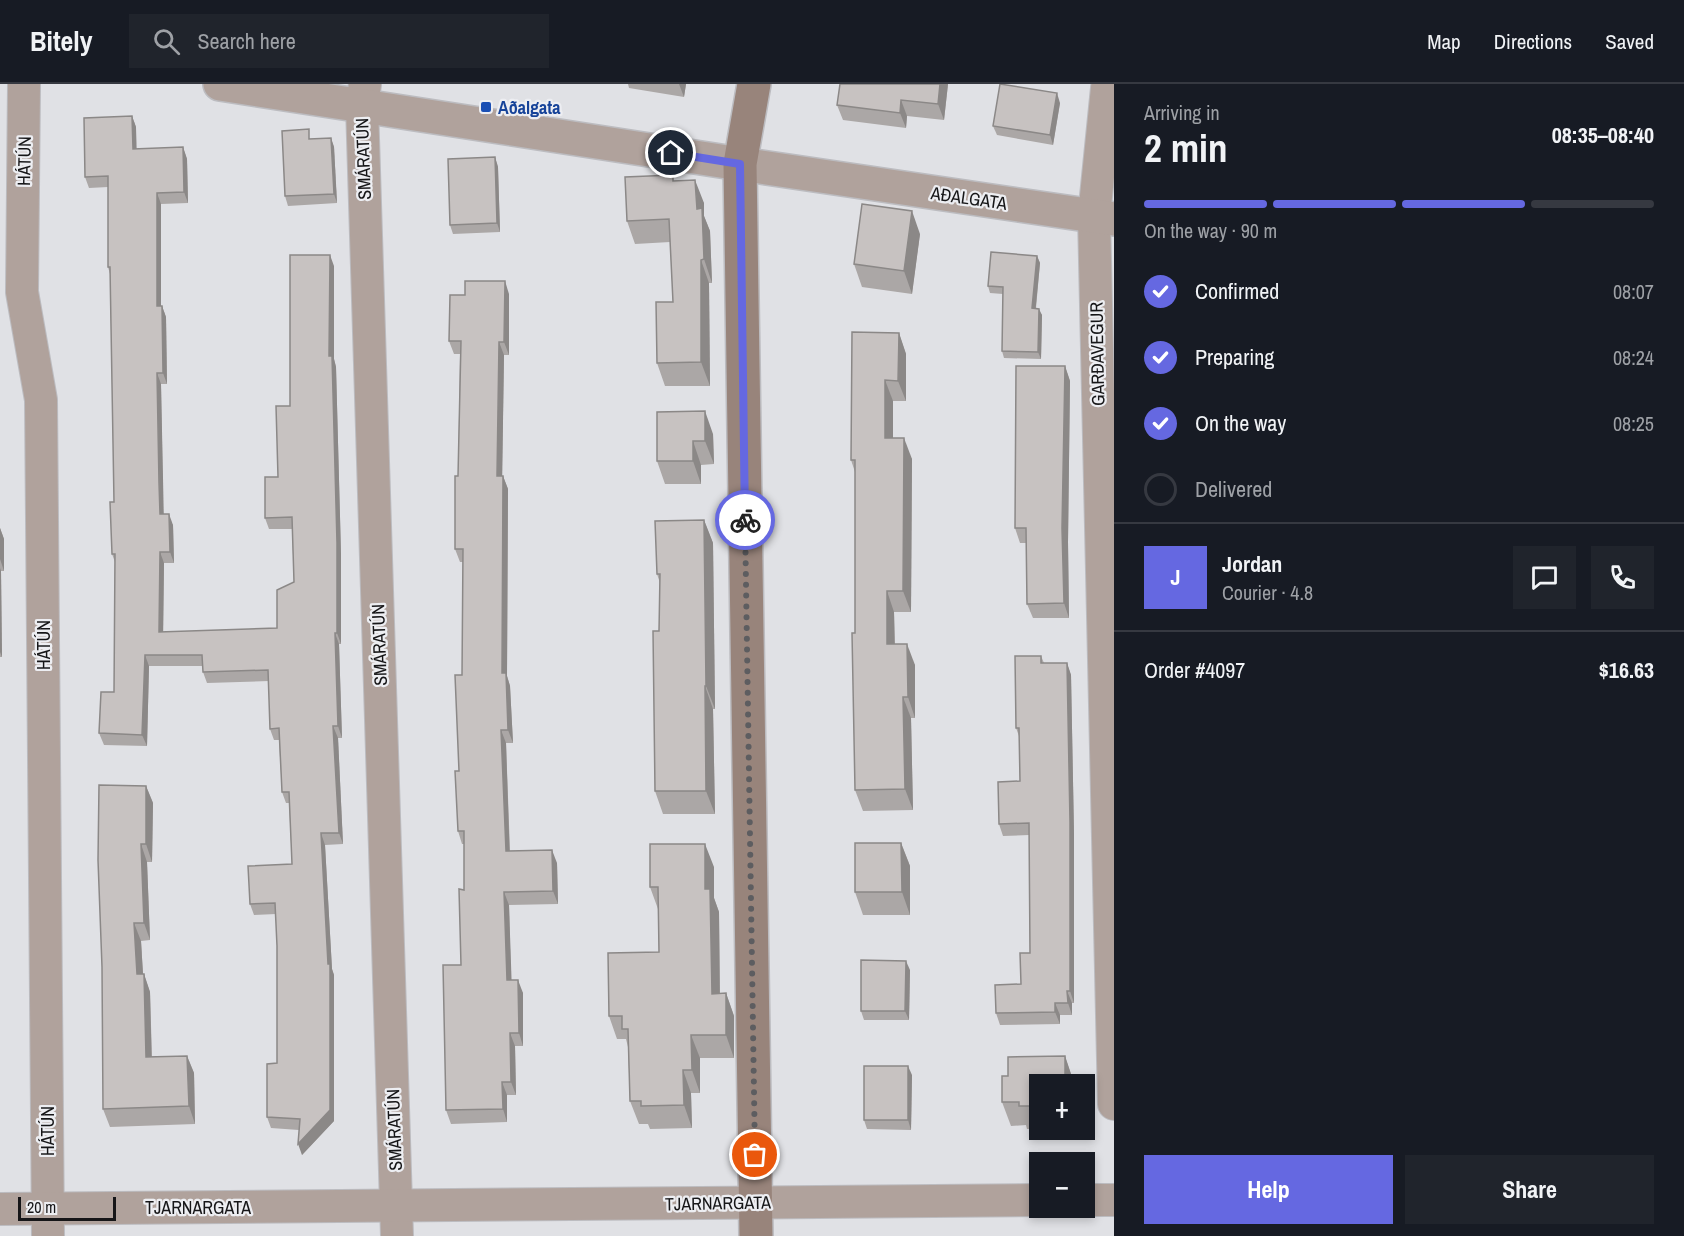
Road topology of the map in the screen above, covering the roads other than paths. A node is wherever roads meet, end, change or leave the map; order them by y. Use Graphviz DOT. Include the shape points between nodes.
graph roads {
  1 [pos="24,84"];
  2 [pos="220,84"];
  3 [pos="754,84"];
  4 [pos="1108,89"];
  5 [pos="364,95"];
  6 [pos="740,164"];
  7 [pos="1104,218"];
  8 [pos="11,300"];
  9 [pos="1114,1104"];
  10 [pos="1029,1200"];
  11 [pos="1095,1200"];
  12 [pos="1114,1200"];
  13 [pos="755,1202"];
  14 [pos="0,1209"];
  15 [pos="397,1221"];
  16 [pos="48,1222"];
  17 [pos="756,1236"];
  1 -- 8 [label="street, HÁTÚN"];
  2 -- 5 [label="street, AÐALGATA"];
  3 -- 6 [label="main road"];
  4 -- 7 [label="street, GARÐAVEGUR"];
  5 -- 6 [label="street, AÐALGATA"];
  5 -- 15 [label="street, SMÁRATÚN"];
  6 -- 7 [label="street, AÐALGATA"];
  6 -- 13 [label="main road"];
  7 -- 9 [label="street, GARÐAVEGUR"];
  8 -- 16 [label="street, HÁTÚN" via="41,400"];
  10 -- 13 [label="street, TJARNARGATA"];
  11 -- 12 [label="street"];
  13 -- 15 [label="street, TJARNARGATA"];
  13 -- 17 [label="main road"];
  14 -- 16 [label="street, TJARNARGATA"];
  15 -- 16 [label="street, TJARNARGATA"];
}
